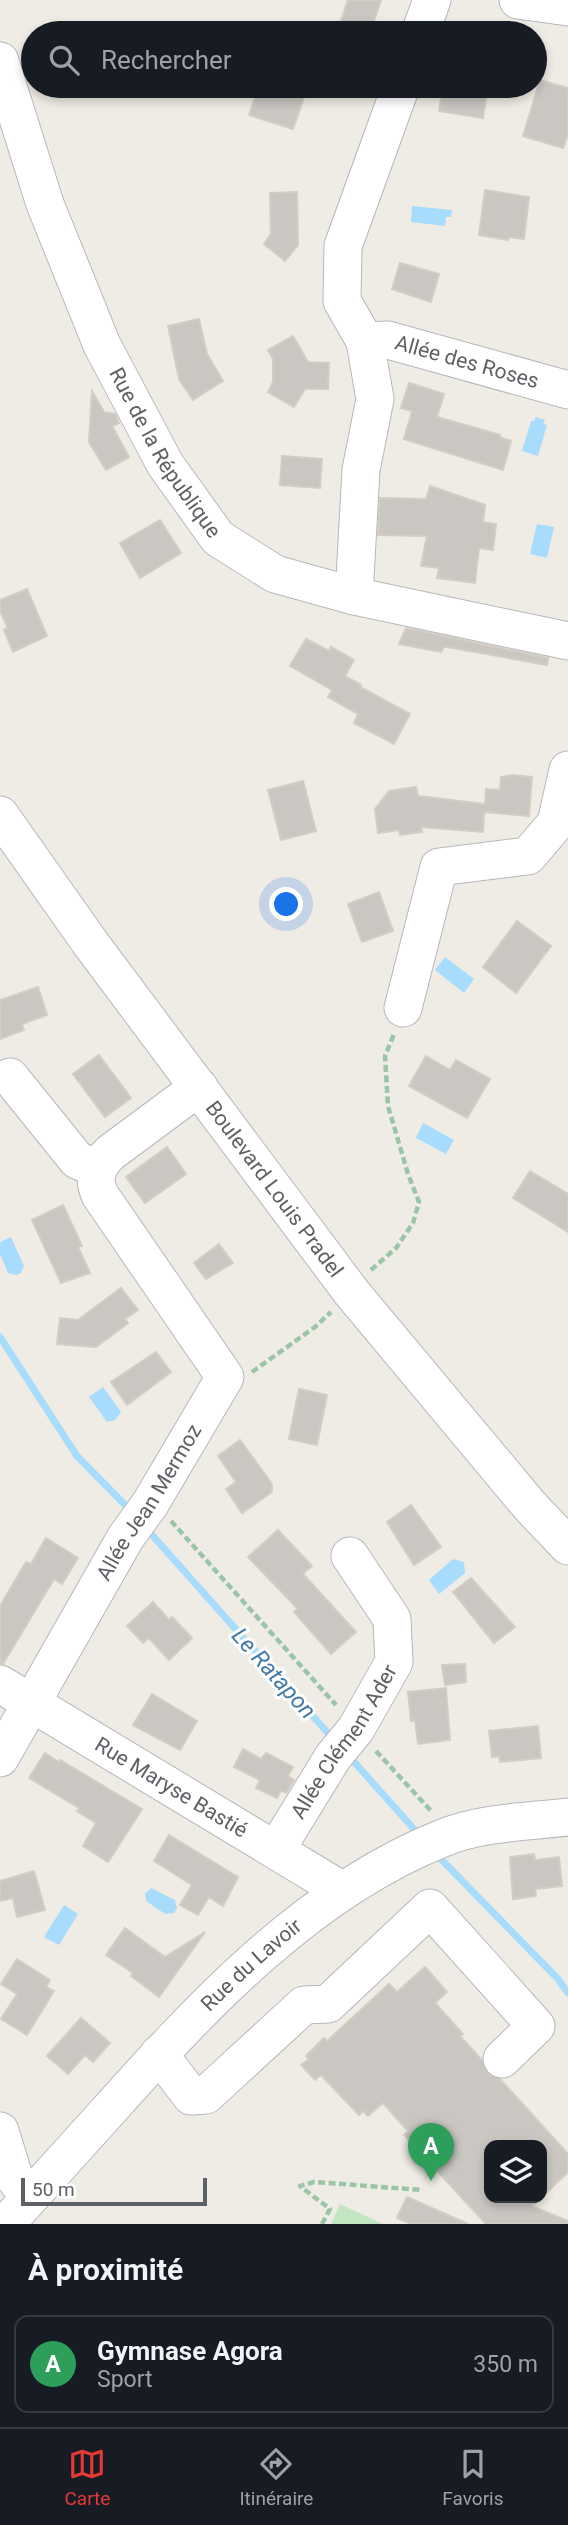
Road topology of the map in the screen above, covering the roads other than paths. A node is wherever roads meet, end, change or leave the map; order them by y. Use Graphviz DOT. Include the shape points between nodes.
graph roads {
  1 [pos="432,0"];
  2 [pos="517,0"];
  3 [pos="568,8"];
  4 [pos="424,21"];
  5 [pos="0,61"];
  6 [pos="397,98"];
  7 [pos="365,341"];
  8 [pos="568,390"];
  9 [pos="354,596"];
  10 [pos="568,641"];
  11 [pos="568,771"];
  12 [pos="0,815"];
  13 [pos="403,1008"];
  14 [pos="10,1077"];
  15 [pos="200,1087"];
  16 [pos="98,1169"];
  17 [pos="568,1546"];
  18 [pos="350,1556"];
  19 [pos="0,1684"];
  20 [pos="33,1702"];
  21 [pos="0,1758"];
  22 [pos="568,1817"];
  23 [pos="276,1850"];
  24 [pos="343,1891"];
  25 [pos="159,2054"];
  26 [pos="502,2059"];
  27 [pos="0,2131"];
  28 [pos="29,2197"];
  29 [pos="6,2224"];
  1 -- 4 [label="street"];
  2 -- 3 [label="street"];
  5 -- 9 [label="street, Rue de la République" via="46,204 97,332 164,464 218,538 275,574"];
  6 -- 7 [label="street" via="343,246 342,301"];
  7 -- 8 [label="street, Allée des Roses" via="388,340"];
  7 -- 9 [label="street" via="375,399 361,470"];
  9 -- 10 [label="street, Rue de la République"];
  11 -- 13 [label="street" via="556,823 528,856 439,867"];
  12 -- 15 [label="street, Boulevard Louis Pradel"];
  14 -- 16 [label="street" via="77,1160"];
  15 -- 16 [label="street" via="110,1153"];
  15 -- 17 [label="street, Boulevard Louis Pradel" via="352,1293"];
  16 -- 20 [label="street, Allée Jean Mermoz" via="100,1195 225,1377 126,1537"];
  18 -- 23 [label="street, Allée Clément Ader" via="392,1619 394,1662"];
  19 -- 20 [label="street, Rue Maryse Bastié"];
  20 -- 21 [label="street, Allée Jean Mermoz"];
  20 -- 23 [label="street, Rue Maryse Bastié"];
  22 -- 24 [label="street, Rue du Lavoir" via="479,1827 444,1837"];
  23 -- 24 [label="street, Rue Maryse Bastié"];
  24 -- 25 [label="street, Rue du Lavoir" via="221,1990"];
  25 -- 26 [label="street" via="191,2096 206,2095 304,2004 328,2004 430,1908 536,2026"];
  25 -- 28 [label="street, Rue du Lavoir"];
  27 -- 28 [label="street" via="14,2177"];
  28 -- 29 [label="street, Rue du Lavoir"];
}
